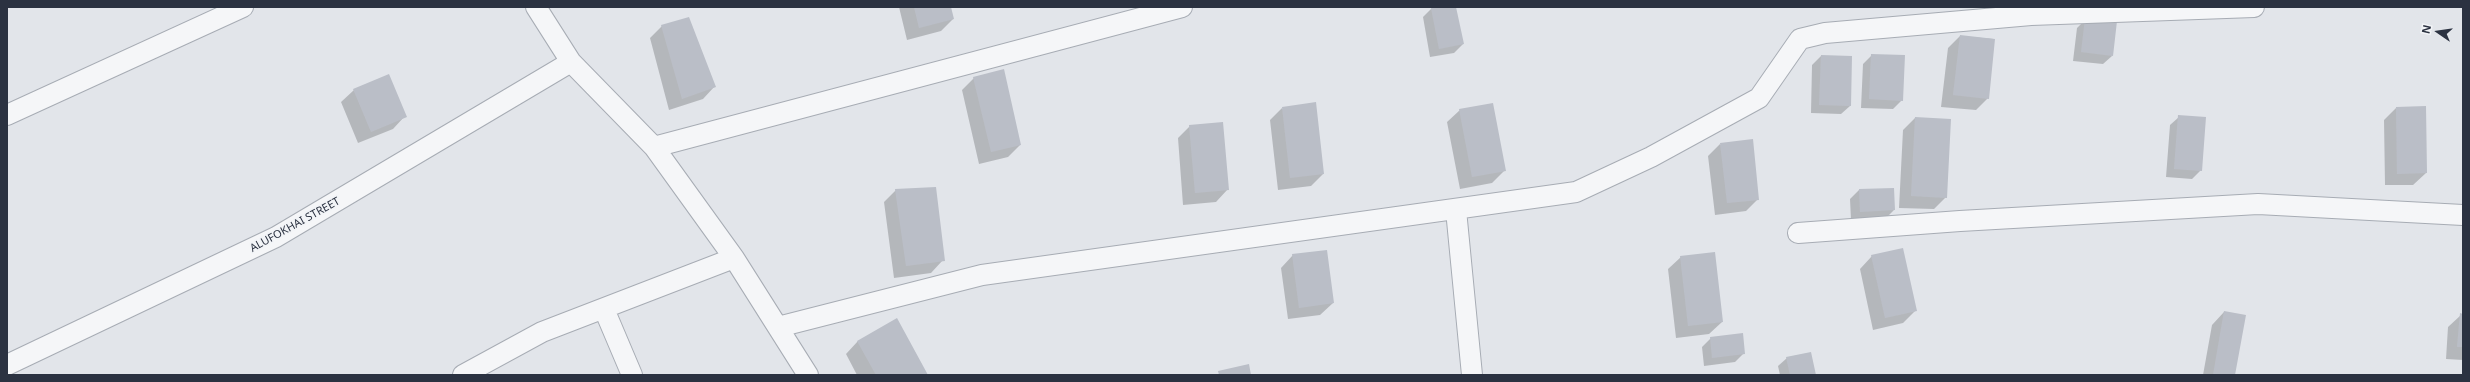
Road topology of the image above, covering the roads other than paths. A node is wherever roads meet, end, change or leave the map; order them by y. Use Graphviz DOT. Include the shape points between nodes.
graph roads {
  1 [pos="243,7"];
  2 [pos="536,7"];
  3 [pos="1182,7"];
  4 [pos="2254,7"];
  5 [pos="572,62"];
  6 [pos="7,115"];
  7 [pos="654,148"];
  8 [pos="1456,210"];
  9 [pos="2463,215"];
  10 [pos="1798,233"];
  11 [pos="734,258"];
  12 [pos="604,308"];
  13 [pos="778,327"];
  14 [pos="7,365"];
  15 [pos="463,375"];
  16 [pos="632,375"];
  17 [pos="808,375"];
  18 [pos="1472,375"];
  1 -- 6 [label="street"];
  2 -- 5 [label="street"];
  3 -- 7 [label="street"];
  4 -- 8 [label="street" via="2031,15 1825,33 1807,37 1800,39 1759,98 1651,157 1576,192"];
  5 -- 7 [label="street"];
  5 -- 14 [label="street, ALUFOKHAI STREET" via="276,237"];
  7 -- 11 [label="street"];
  8 -- 13 [label="street" via="982,275"];
  8 -- 18 [label="street"];
  9 -- 10 [label="street" via="2258,204"];
  11 -- 12 [label="street"];
  11 -- 13 [label="street"];
  12 -- 15 [label="street" via="542,332"];
  12 -- 16 [label="street"];
  13 -- 17 [label="street"];
}
